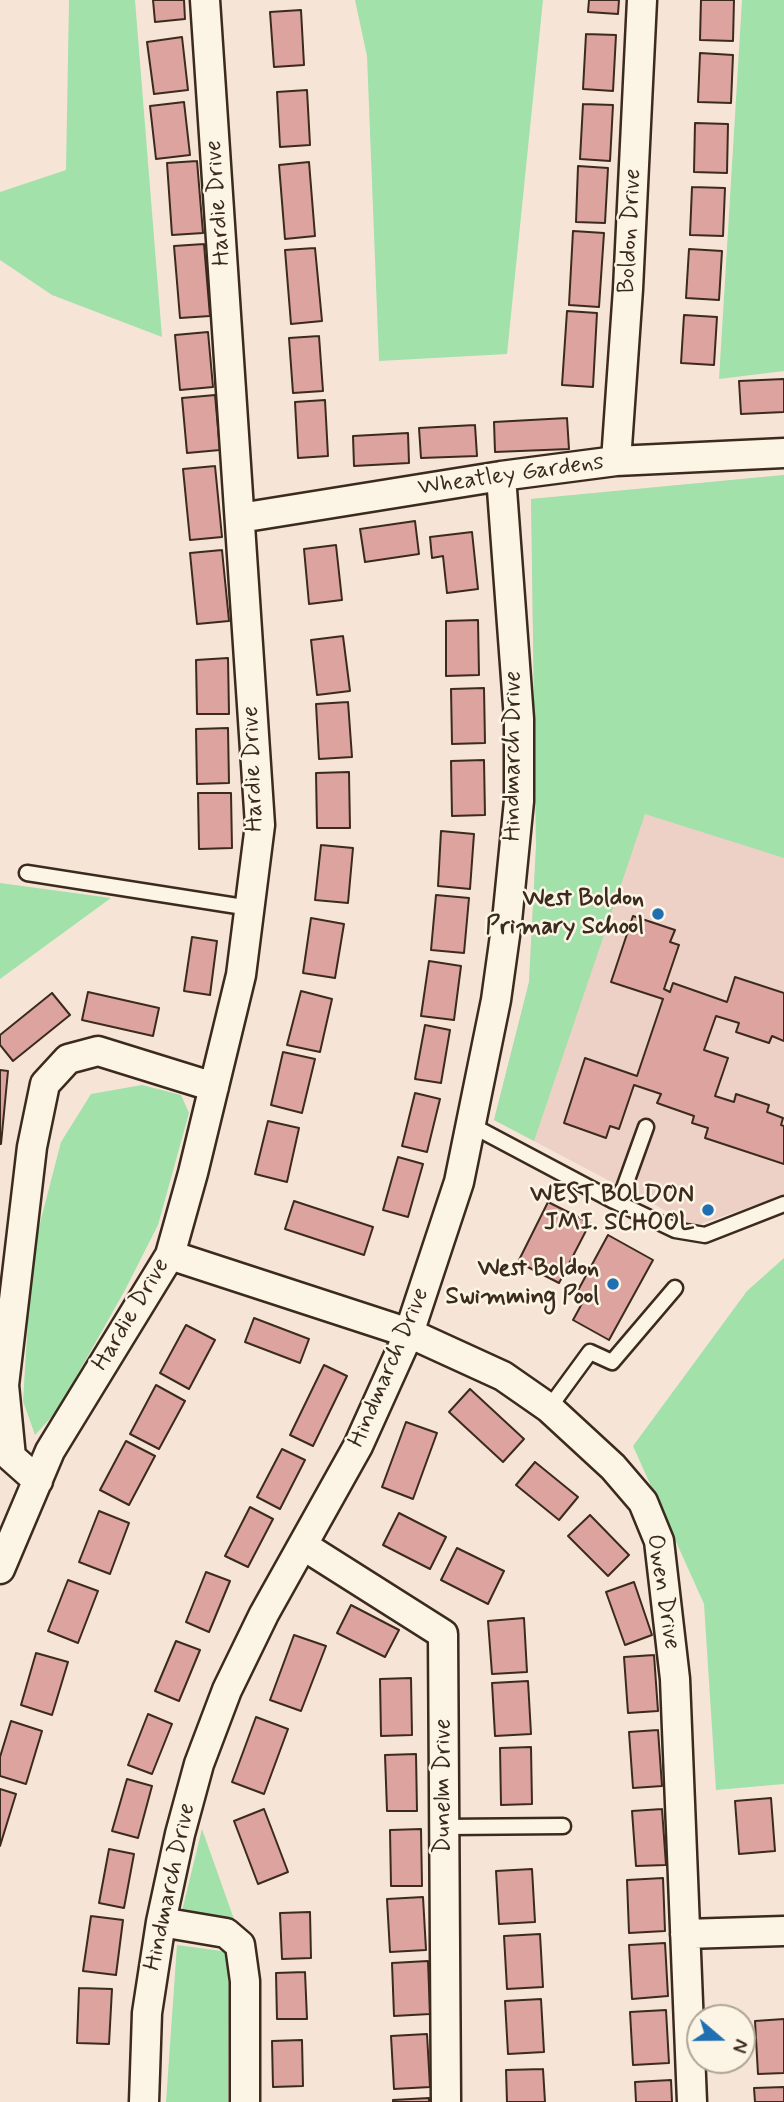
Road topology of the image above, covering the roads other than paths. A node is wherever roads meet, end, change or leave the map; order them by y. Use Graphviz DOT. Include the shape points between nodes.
graph roads {
  1 [pos="205,0"];
  2 [pos="642,0"];
  3 [pos="784,453"];
  4 [pos="616,461"];
  5 [pos="501,476"];
  6 [pos="240,518"];
  7 [pos="27,873"];
  8 [pos="250,908"];
  9 [pos="214,1087"];
  10 [pos="471,1125"];
  11 [pos="646,1127"];
  12 [pos="614,1201"];
  13 [pos="784,1203"];
  14 [pos="170,1255"];
  15 [pos="675,1288"];
  16 [pos="410,1333"];
  17 [pos="550,1408"];
  18 [pos="38,1481"];
  19 [pos="304,1546"];
  20 [pos="0,1569"];
  21 [pos="563,1826"];
  22 [pos="444,1827"];
  23 [pos="160,1922"];
  24 [pos="784,1931"];
  25 [pos="685,1934"];
  26 [pos="144,2102"];
  27 [pos="246,2102"];
  28 [pos="446,2102"];
  29 [pos="691,2102"];
  1 -- 6 [label="street, Hardie Drive"];
  2 -- 4 [label="street, Boldon Drive"];
  3 -- 4 [label="street, Wheatley Gardens"];
  4 -- 5 [label="street, Wheatley Gardens"];
  5 -- 6 [label="street, Wheatley Gardens"];
  5 -- 10 [label="street, Hindmarch Drive" via="519,719 519,801 496,1000"];
  6 -- 8 [label="street, Hardie Drive" via="260,825"];
  7 -- 8 [label="lane"];
  8 -- 9 [label="street, Hardie Drive" via="241,975"];
  9 -- 14 [label="street, Hardie Drive"];
  9 -- 18 [label="street" via="97,1051 68,1059 45,1084 32,1147 5,1385 12,1457"];
  10 -- 12 [label="lane"];
  10 -- 16 [label="street, Hindmarch Drive" via="459,1182"];
  11 -- 12 [label="lane" via="624,1188"];
  12 -- 13 [label="lane" via="675,1230 705,1235"];
  14 -- 16 [label="street, Owen Drive"];
  14 -- 18 [label="street, Hardie Drive" via="50,1451"];
  15 -- 17 [label="lane" via="612,1362 590,1352"];
  16 -- 17 [label="street, Owen Drive" via="503,1376"];
  16 -- 19 [label="street, Hindmarch Drive" via="358,1446"];
  17 -- 25 [label="street, Owen Drive" via="643,1502 659,1541 674,1679"];
  18 -- 20 [label="street, Hardie Drive"];
  19 -- 22 [label="street, Dunelm Drive" via="443,1634"];
  19 -- 23 [label="street, Hindmarch Drive" via="227,1690 194,1784"];
  21 -- 22 [label="lane"];
  22 -- 28 [label="street, Dunelm Drive"];
  23 -- 26 [label="street, Hindmarch Drive" via="146,2013"];
  23 -- 27 [label="street" via="226,1933 240,1945 245,1981"];
  24 -- 25 [label="street"];
  25 -- 29 [label="street, Owen Drive"];
}
